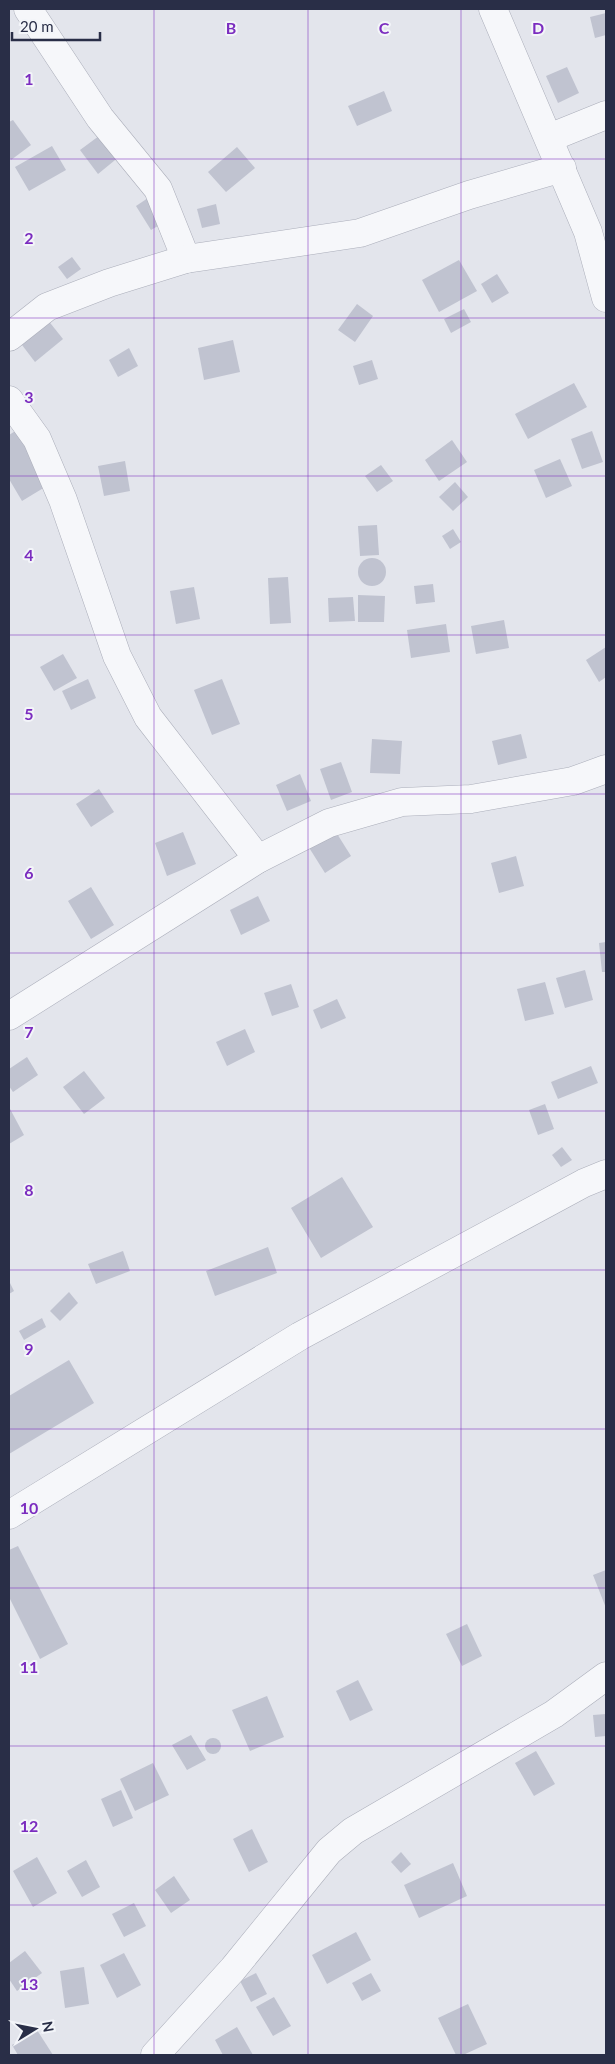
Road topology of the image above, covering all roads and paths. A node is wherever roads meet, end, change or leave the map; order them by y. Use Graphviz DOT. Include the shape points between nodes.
graph roads {
  1 [pos="28,9"];
  2 [pos="493,9"];
  3 [pos="606,115"];
  4 [pos="550,138"];
  5 [pos="562,168"];
  6 [pos="186,260"];
  7 [pos="606,298"];
  8 [pos="9,337"];
  9 [pos="9,400"];
  10 [pos="606,769"];
  11 [pos="258,859"];
  12 [pos="9,1016"];
  13 [pos="606,1174"];
  14 [pos="9,1515"];
  15 [pos="606,1676"];
  16 [pos="155,2055"];
  1 -- 6 [label="street" via="100,118 158,189"];
  2 -- 4 [label="street"];
  3 -- 4 [label="street"];
  4 -- 5 [label="street"];
  5 -- 6 [label="street" via="469,195 360,233"];
  5 -- 7 [label="street" via="588,232"];
  6 -- 8 [label="street" via="109,283 47,307"];
  9 -- 11 [label="street" via="37,439 63,500 117,656 148,716"];
  10 -- 11 [label="street" via="573,781 471,800 402,802 329,823"];
  11 -- 12 [label="street"];
  13 -- 14 [label="street" via="300,1336"];
  15 -- 16 [label="street" via="554,1714 353,1831 329,1851 233,1969"];
}
